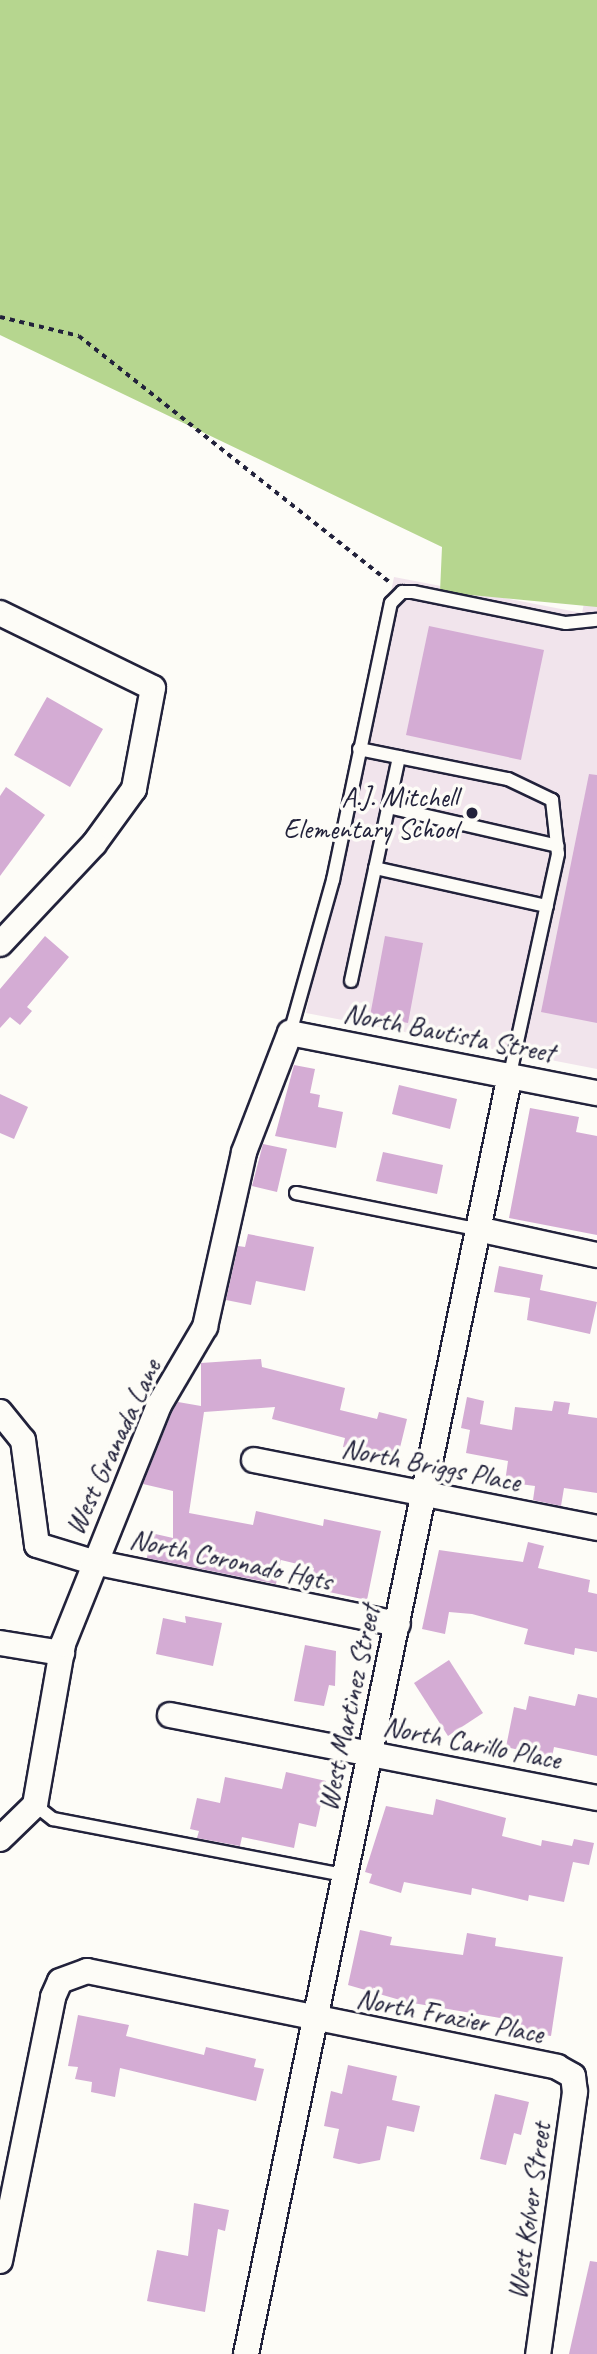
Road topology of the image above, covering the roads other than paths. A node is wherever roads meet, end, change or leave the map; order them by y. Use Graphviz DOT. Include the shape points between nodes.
graph roads {
  1 [pos="0,613"];
  2 [pos="597,620"];
  3 [pos="359,749"];
  4 [pos="399,757"];
  5 [pos="388,807"];
  6 [pos="558,846"];
  7 [pos="375,868"];
  8 [pos="547,906"];
  9 [pos="0,944"];
  10 [pos="351,981"];
  11 [pos="290,1033"];
  12 [pos="510,1075"];
  13 [pos="597,1093"];
  14 [pos="296,1193"];
  15 [pos="482,1230"];
  16 [pos="597,1255"];
  17 [pos="0,1412"];
  18 [pos="254,1460"];
  19 [pos="425,1495"];
  20 [pos="597,1528"];
  21 [pos="93,1562"];
  22 [pos="398,1624"];
  23 [pos="0,1643"];
  24 [pos="62,1653"];
  25 [pos="170,1715"];
  26 [pos="368,1753"];
  27 [pos="597,1798"];
  28 [pos="35,1805"];
  29 [pos="0,1839"];
  30 [pos="343,1875"];
  31 [pos="314,2019"];
  32 [pos="573,2076"];
  33 [pos="0,2261"];
  34 [pos="246,2354"];
  35 [pos="538,2354"];
  1 -- 9 [label="street" via="153,688 134,789 94,844"];
  2 -- 3 [label="lane" via="566,623 401,593 386,616"];
  3 -- 4 [label="lane"];
  3 -- 11 [label="lane" via="333,880"];
  4 -- 5 [label="lane"];
  4 -- 6 [label="lane" via="540,790 552,800"];
  5 -- 6 [label="lane"];
  5 -- 7 [label="lane"];
  6 -- 8 [label="lane"];
  7 -- 8 [label="lane"];
  7 -- 10 [label="lane"];
  8 -- 12 [label="lane"];
  11 -- 12 [label="street, North Bautista Street"];
  11 -- 21 [label="street, West Granada Lane" via="244,1152 205,1327 159,1405"];
  12 -- 13 [label="street, North Bautista Street"];
  12 -- 15 [label="street, West Martinez Street"];
  14 -- 15 [label="lane"];
  15 -- 16 [label="street"];
  15 -- 19 [label="street, West Martinez Street"];
  17 -- 21 [label="street, North Coronado Hgts" via="23,1440 37,1545"];
  18 -- 19 [label="street, North Briggs Place"];
  19 -- 20 [label="street, North Briggs Place"];
  19 -- 22 [label="street, West Martinez Street"];
  21 -- 22 [label="street, North Coronado Hgts"];
  21 -- 24 [label="street, West Granada Lane"];
  22 -- 26 [label="street, West Martinez Street"];
  23 -- 24 [label="street"];
  24 -- 28 [label="street, West Granada Lane"];
  25 -- 26 [label="street, North Carillo Place"];
  26 -- 27 [label="street, North Carillo Place"];
  26 -- 30 [label="street, West Martinez Street"];
  28 -- 29 [label="street"];
  28 -- 30 [label="lane" via="53,1819"];
  30 -- 31 [label="street, West Martinez Street"];
  31 -- 32 [label="street, North Frazier Place" via="557,2067"];
  31 -- 33 [label="street, North Frazier Place" via="87,1971 60,1981"];
  31 -- 34 [label="street, West Martinez Street"];
  32 -- 35 [label="street, West Kolver Street" via="575,2092"];
}
